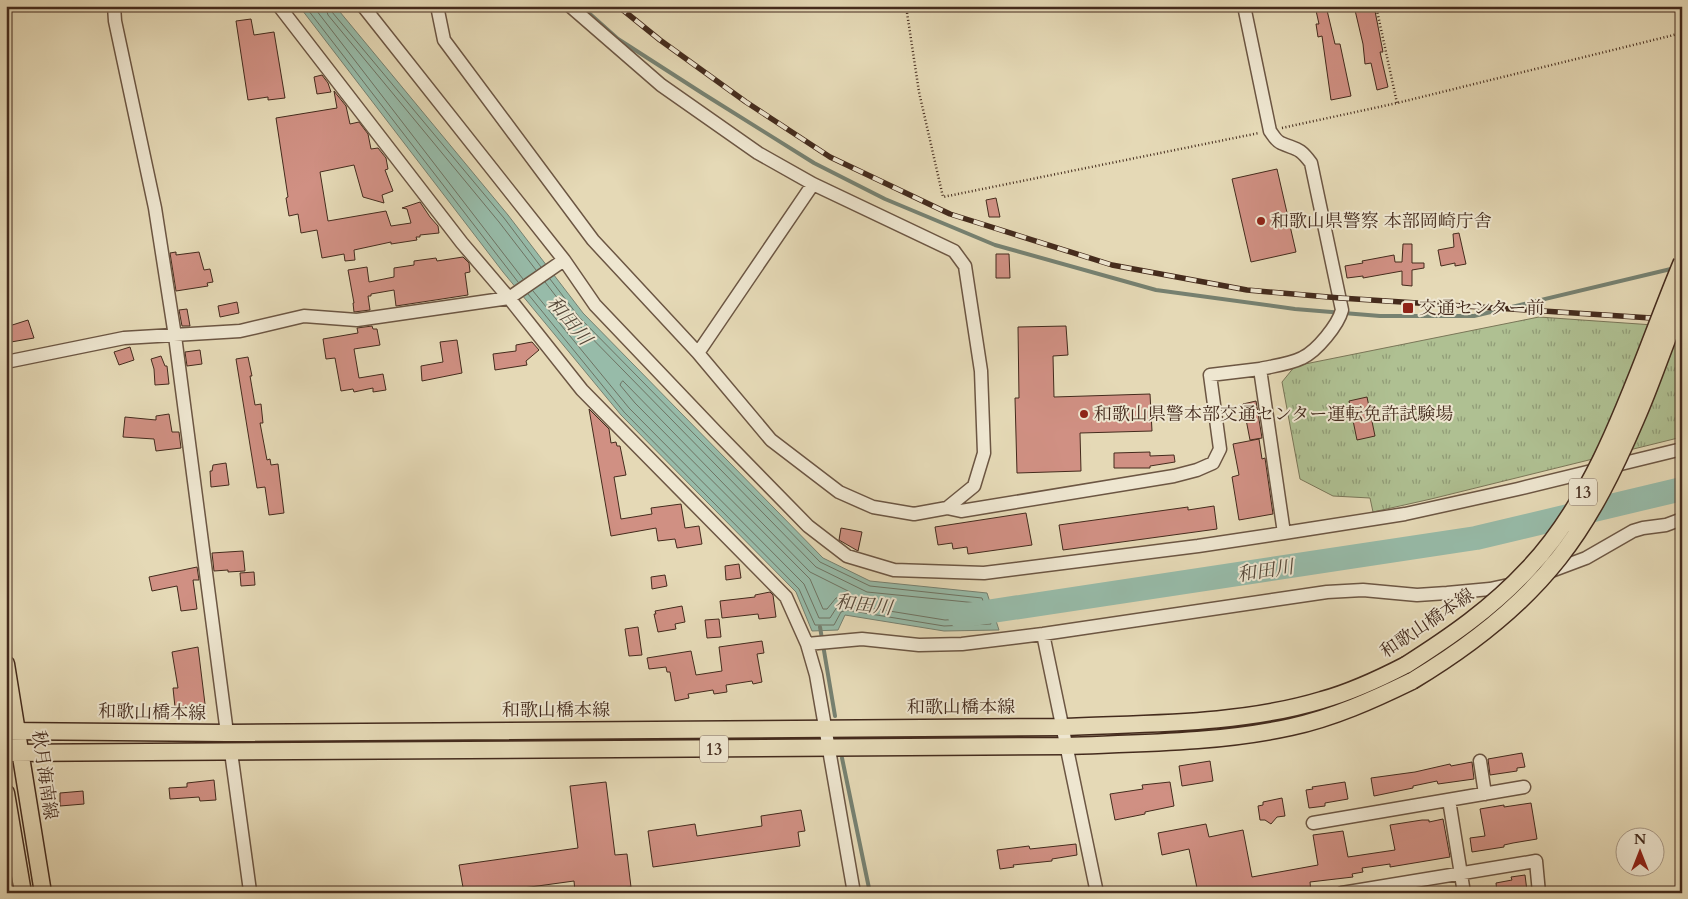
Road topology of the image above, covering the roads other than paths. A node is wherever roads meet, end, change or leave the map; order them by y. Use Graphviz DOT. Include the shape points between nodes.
graph roads {
  1 [pos="114,6"];
  2 [pos="279,6"];
  3 [pos="363,6"];
  4 [pos="436,6"];
  5 [pos="570,6"];
  6 [pos="1244,6"];
  7 [pos="813,184"];
  8 [pos="562,261"];
  9 [pos="1682,262"];
  10 [pos="509,298"];
  11 [pos="1682,303"];
  12 [pos="174,336"];
  13 [pos="698,353"];
  14 [pos="6,362"];
  15 [pos="1260,370"];
  16 [pos="1682,449"];
  17 [pos="947,508"];
  18 [pos="1682,519"];
  19 [pos="1284,533"];
  20 [pos="1043,634"];
  21 [pos="807,644"];
  22 [pos="6,664"];
  23 [pos="1063,727"];
  24 [pos="825,728"];
  25 [pos="12,731"];
  26 [pos="227,733"];
  27 [pos="1067,746"];
  28 [pos="828,748"];
  29 [pos="231,752"];
  30 [pos="14,753"];
  31 [pos="1480,761"];
  32 [pos="1524,787"];
  33 [pos="6,793"];
  34 [pos="1485,794"];
  35 [pos="1449,800"];
  36 [pos="1313,823"];
  37 [pos="1461,873"];
  38 [pos="23,893"];
  39 [pos="43,893"];
  40 [pos="252,893"];
  41 [pos="854,893"];
  42 [pos="1097,893"];
  43 [pos="1342,893"];
  44 [pos="1464,893"];
  45 [pos="1539,893"];
  1 -- 12 [label="street" via="155,208"];
  2 -- 10 [label="street" via="462,243"];
  3 -- 8 [label="street"];
  4 -- 13 [label="street" via="444,40 593,240"];
  5 -- 7 [label="street" via="661,85 758,153"];
  6 -- 15 [label="street" via="1270,130 1279,142 1303,152 1311,163 1342,310 1326,338 1303,358"];
  7 -- 13 [label="street"];
  7 -- 17 [label="street" via="954,251 965,266 981,371 984,453 974,486"];
  8 -- 10 [label="street"];
  8 -- 19 [label="street" via="595,305 716,432 808,526 847,556 894,570 984,573"];
  9 -- 23 [label="main road, 和歌山橋本線 / 13, bridge" via="1608,445 1579,500 1530,568 1502,596 1446,639 1406,665 1322,700 1260,713 1199,720"];
  10 -- 12 [label="street" via="357,320 304,316 240,331"];
  10 -- 21 [label="street" via="582,390 786,597"];
  11 -- 27 [label="main road, 13, bridge" via="1637,417 1588,516 1535,586 1472,643 1412,681 1346,710 1291,727 1220,739"];
  12 -- 14 [label="street" via="124,338"];
  12 -- 26 [label="street"];
  13 -- 17 [label="street" via="771,440 839,492 873,507 914,514"];
  15 -- 17 [label="street" via="1210,375 1220,449 1212,463 1198,470 961,511"];
  15 -- 19 [label="street"];
  16 -- 19 [label="street" via="1405,514"];
  18 -- 20 [label="street" via="1633,531 1586,558 1490,589 1417,595 1363,590 1327,592"];
  20 -- 21 [label="street" via="953,644 919,645 862,639"];
  20 -- 23 [label="street"];
  21 -- 24 [label="street"];
  22 -- 25 [label="main road, 秋月海南線"];
  23 -- 24 [label="main road, 和歌山橋本線 / 13"];
  23 -- 27 [label="street"];
  24 -- 26 [label="main road, 和歌山橋本線 / 13"];
  24 -- 28 [label="street"];
  25 -- 26 [label="main road, 和歌山橋本線 / 13"];
  25 -- 30 [label="main road, 秋月海南線"];
  27 -- 28 [label="main road, 13"];
  27 -- 42 [label="street"];
  28 -- 29 [label="main road, 13"];
  28 -- 41 [label="street"];
  29 -- 30 [label="main road, 13"];
  29 -- 40 [label="street"];
  30 -- 39 [label="main road, 秋月海南線"];
  31 -- 34 [label="street"];
  32 -- 34 [label="street"];
  33 -- 38 [label="main road"];
  34 -- 35 [label="street"];
  35 -- 36 [label="street"];
  35 -- 37 [label="street"];
  37 -- 43 [label="street"];
  37 -- 44 [label="street"];
  37 -- 45 [label="street" via="1536,861"];
}
